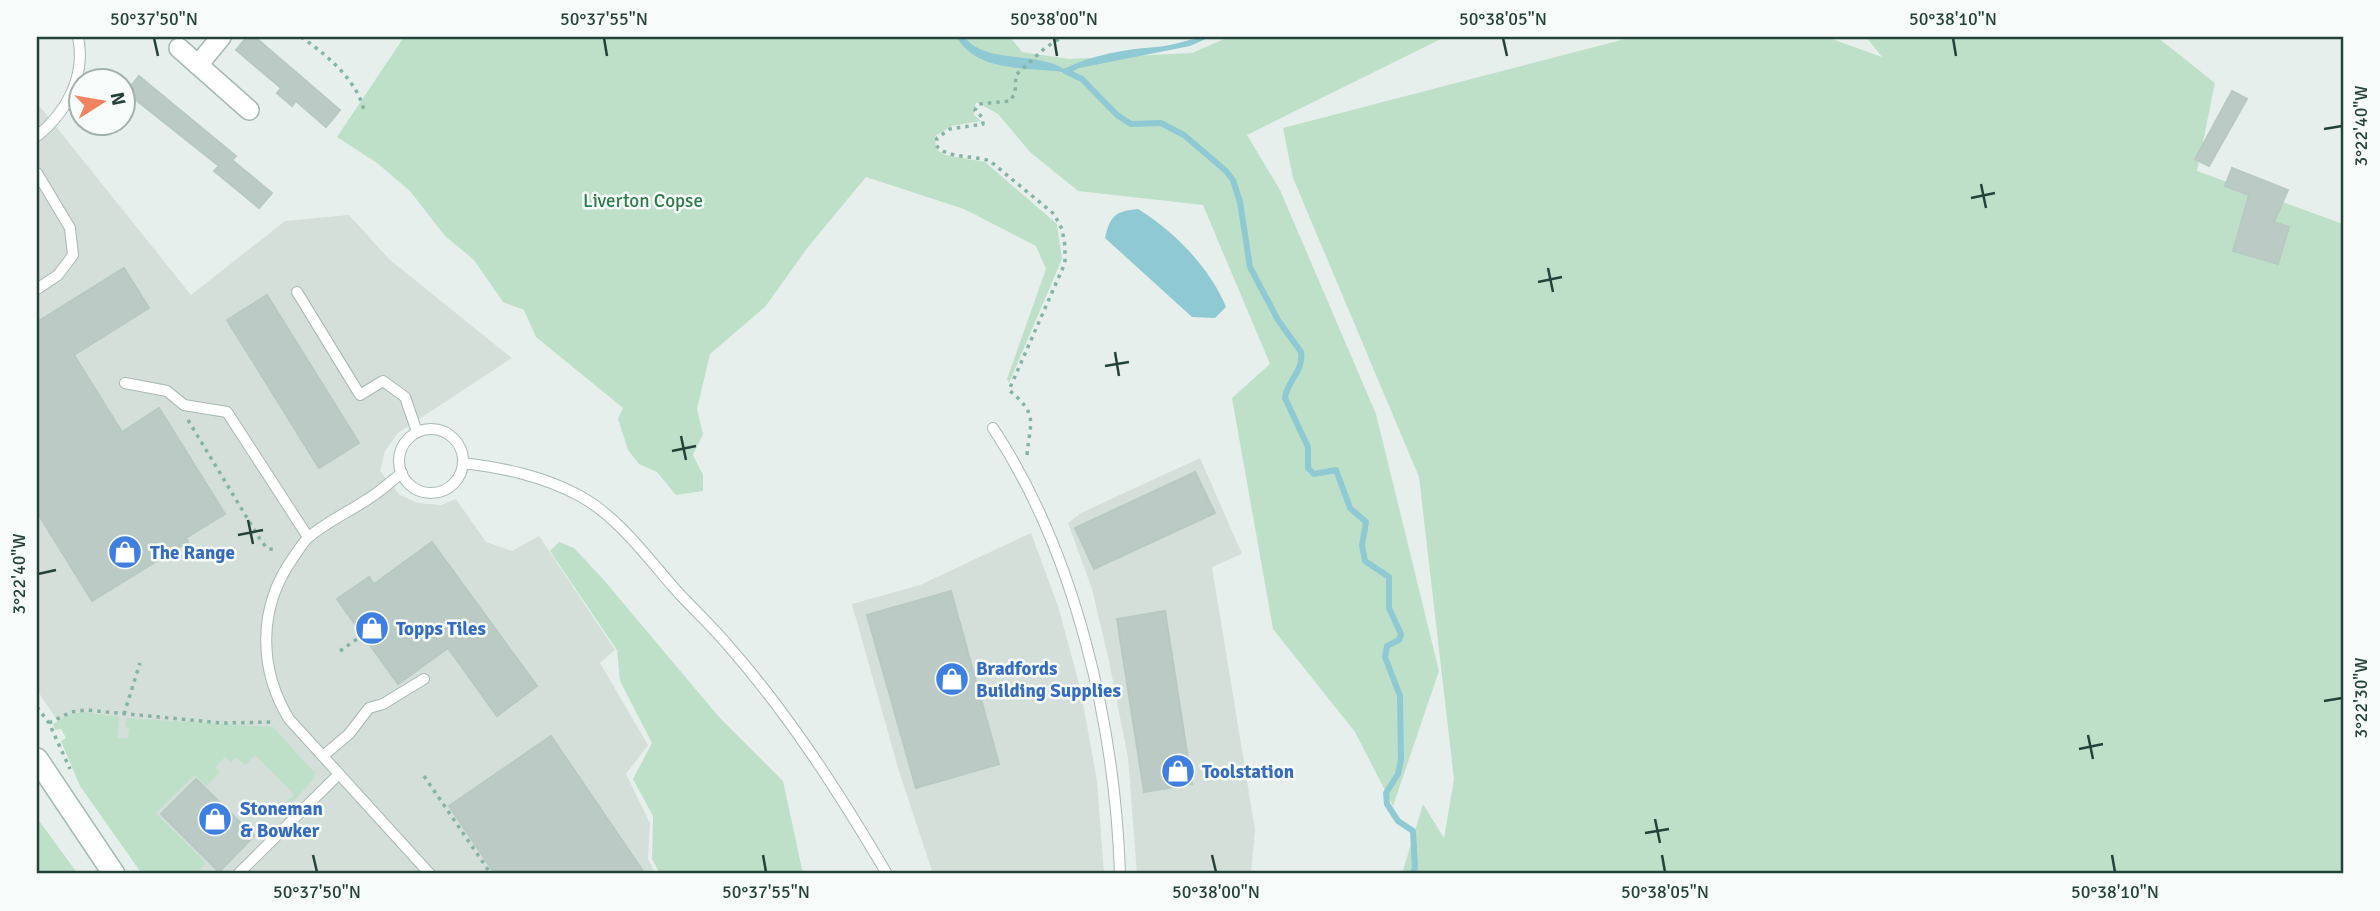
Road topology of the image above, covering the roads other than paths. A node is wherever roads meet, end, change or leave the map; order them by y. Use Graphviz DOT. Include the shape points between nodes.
graph roads {
  1 [pos="79,37"];
  2 [pos="221,37"];
  3 [pos="178,48"];
  4 [pos="198,65"];
  5 [pos="250,110"];
  6 [pos="37,136"];
  7 [pos="37,173"];
  8 [pos="37,289"];
  9 [pos="296,292"];
  10 [pos="125,383"];
  11 [pos="993,428"];
  12 [pos="417,432"];
  13 [pos="463,463"];
  14 [pos="401,473"];
  15 [pos="308,537"];
  16 [pos="424,679"];
  17 [pos="323,756"];
  18 [pos="37,759"];
  19 [pos="339,774"];
  20 [pos="114,874"];
  21 [pos="238,874"];
  22 [pos="430,874"];
  23 [pos="887,874"];
  24 [pos="1120,874"];
  1 -- 6 [label="lane" via="78,75 67,104"];
  2 -- 4 [label="street"];
  3 -- 4 [label="street"];
  4 -- 5 [label="street"];
  7 -- 8 [label="lane" via="70,228 73,255 58,275"];
  9 -- 12 [label="lane" via="360,395 383,381 405,397"];
  10 -- 15 [label="lane" via="167,391 187,406 227,412"];
  11 -- 24 [label="lane" via="1032,495 1086,641 1108,750"];
  12 -- 13 [label="lane" via="430,429 454,439"];
  12 -- 14 [label="lane" via="401,449"];
  13 -- 14 [label="lane" via="459,478 432,494 413,488"];
  13 -- 23 [label="lane" via="506,468 582,497 627,535 768,695"];
  14 -- 15 [label="lane"];
  15 -- 17 [label="lane" via="284,570 270,602 267,663 275,695 289,719"];
  16 -- 17 [label="lane" via="369,708 349,734"];
  17 -- 19 [label="lane"];
  18 -- 20 [label="main road"];
  19 -- 21 [label="lane"];
  19 -- 22 [label="lane"];
}
